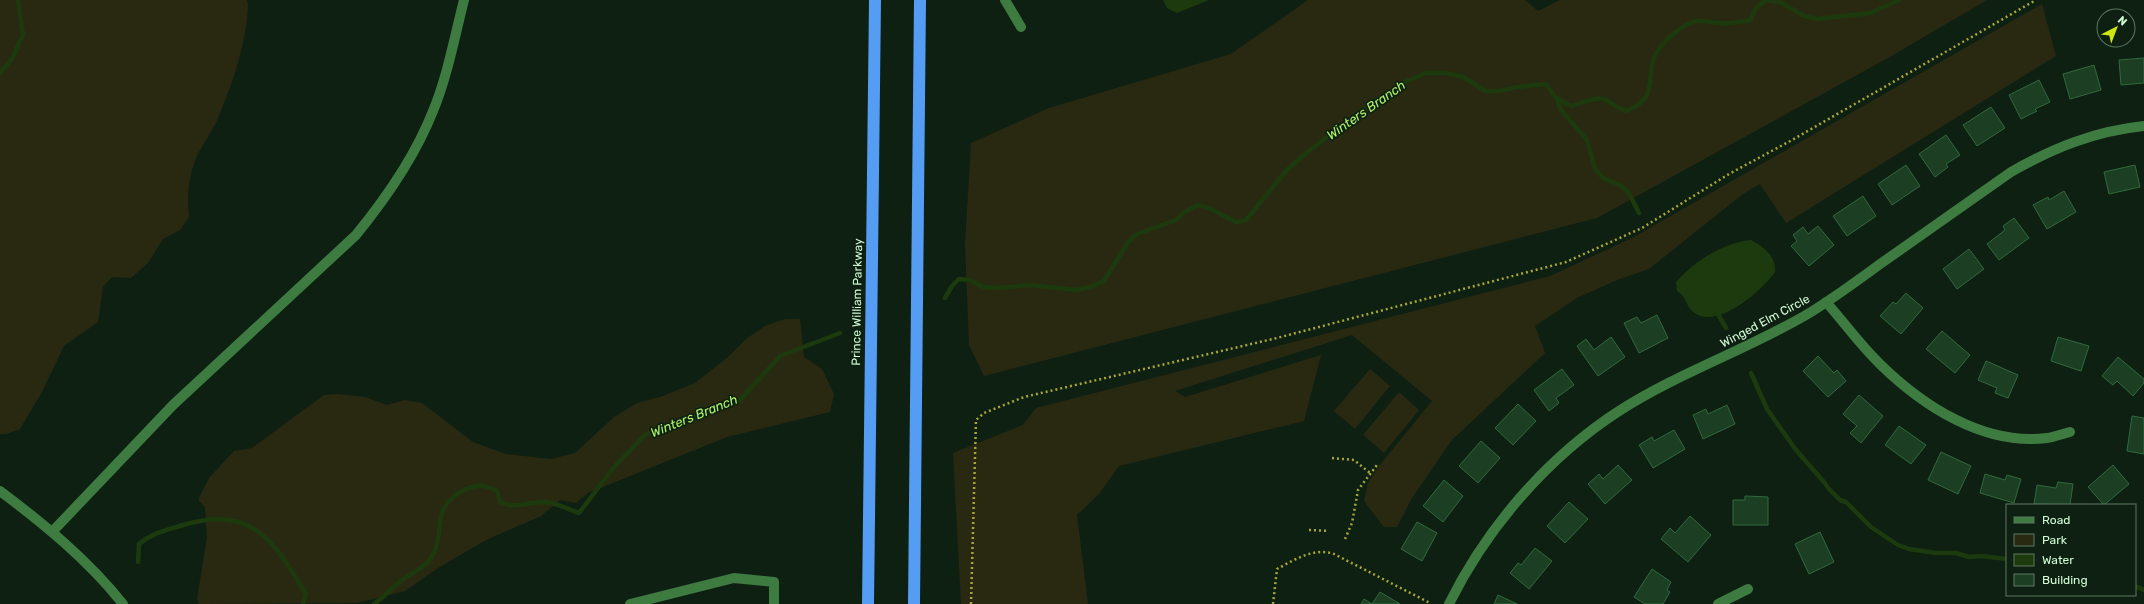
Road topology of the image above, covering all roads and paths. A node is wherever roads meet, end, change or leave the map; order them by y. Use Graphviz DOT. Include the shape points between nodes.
graph roads {
  1 [pos="464,0"];
  2 [pos="875,0"];
  3 [pos="920,0"];
  4 [pos="1006,0"];
  5 [pos="2036,0"];
  6 [pos="1020,27"];
  7 [pos="2144,126"];
  8 [pos="1826,302"];
  9 [pos="2070,432"];
  10 [pos="1332,458"];
  11 [pos="1377,465"];
  12 [pos="1370,473"];
  13 [pos="0,491"];
  14 [pos="1309,530"];
  15 [pos="1329,531"];
  16 [pos="52,532"];
  17 [pos="1345,539"];
  18 [pos="1748,589"];
  19 [pos="1430,603"];
  20 [pos="123,604"];
  21 [pos="630,604"];
  22 [pos="774,604"];
  23 [pos="868,604"];
  24 [pos="914,604"];
  25 [pos="971,604"];
  26 [pos="1274,604"];
  27 [pos="1449,604"];
  28 [pos="1718,604"];
  1 -- 16 [label="street" via="434,110 419,144 378,208 356,235 173,405"];
  2 -- 23 [label="highway, Prince William Parkway"];
  3 -- 24 [label="highway"];
  4 -- 6 [label="street"];
  5 -- 25 [label="path" via="1728,174 1642,228 1566,262 1277,338 1024,397 984,413 976,420"];
  7 -- 8 [label="street, Winged Elm Circle" via="2094,135 2039,156 2011,172"];
  8 -- 9 [label="street" via="1879,363 1899,381 1932,406 1961,422 1984,432 2025,439 2048,438"];
  8 -- 27 [label="street, Winged Elm Circle" via="1740,350 1654,391 1588,433 1558,458 1503,519 1477,554"];
  10 -- 12 [label="path" via="1354,460"];
  11 -- 12 [label="path"];
  12 -- 17 [label="path" via="1357,492 1352,523"];
  13 -- 16 [label="street"];
  14 -- 15 [label="path"];
  16 -- 20 [label="street"];
  18 -- 28 [label="street"];
  19 -- 26 [label="path" via="1337,554 1315,552 1277,569"];
  21 -- 22 [label="street" via="734,578 774,582"];
}
